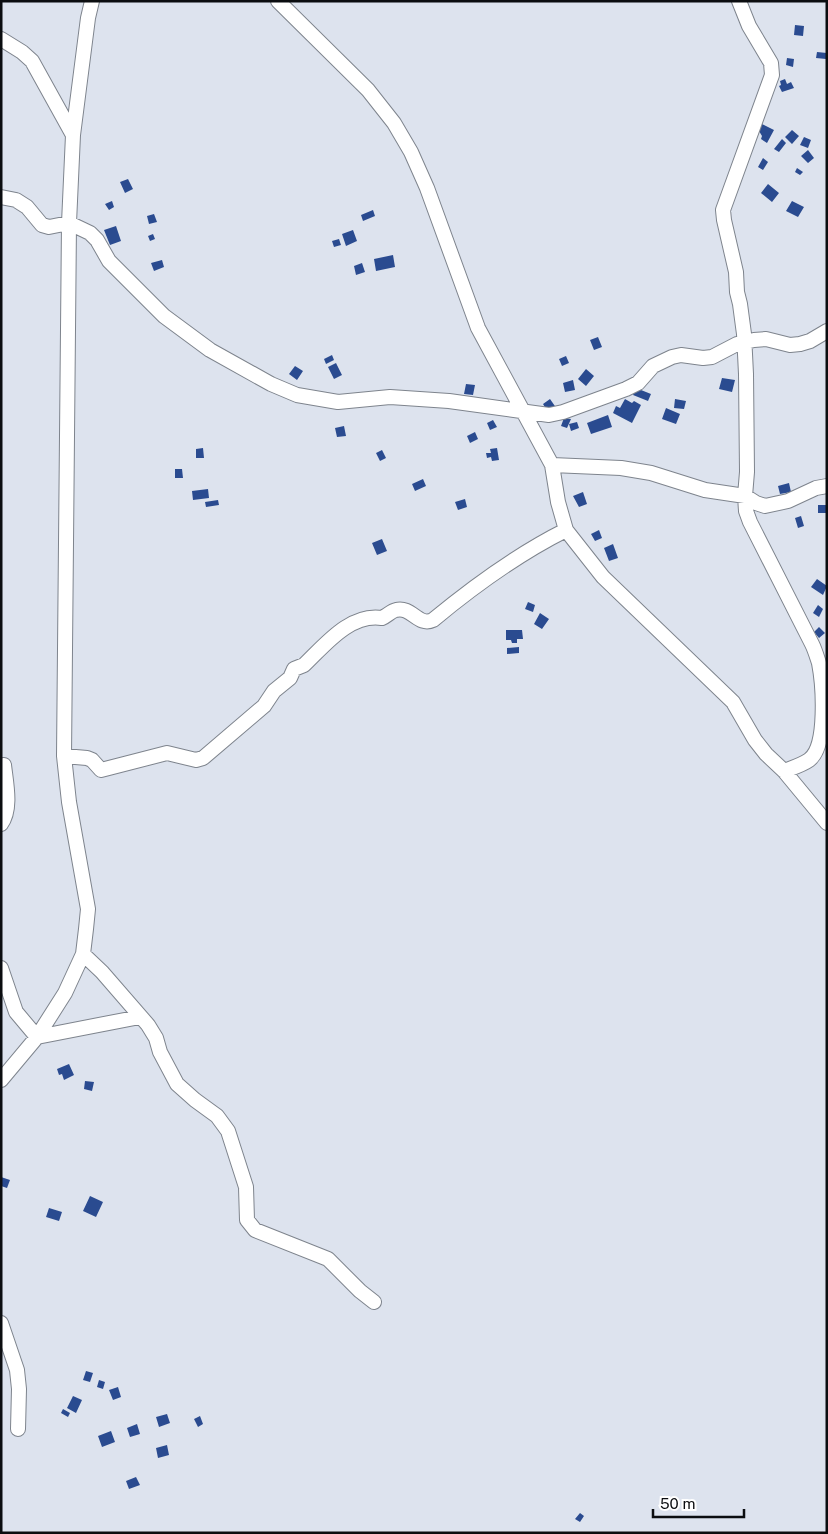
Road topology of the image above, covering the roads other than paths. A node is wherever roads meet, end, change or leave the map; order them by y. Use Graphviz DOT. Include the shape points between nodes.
graph roads {
  1 [pos="92,1"];
  2 [pos="278,1"];
  3 [pos="739,1"];
  4 [pos="1,39"];
  5 [pos="73,135"];
  6 [pos="1,197"];
  7 [pos="69,223"];
  8 [pos="827,331"];
  9 [pos="745,342"];
  10 [pos="522,410"];
  11 [pos="552,465"];
  12 [pos="827,486"];
  13 [pos="745,496"];
  14 [pos="566,530"];
  15 [pos="824,678"];
  16 [pos="64,756"];
  17 [pos="4,765"];
  18 [pos="784,771"];
  19 [pos="827,823"];
  20 [pos="1,824"];
  21 [pos="83,954"];
  22 [pos="1,968"];
  23 [pos="140,1017"];
  24 [pos="37,1037"];
  25 [pos="1,1080"];
  26 [pos="374,1302"];
  27 [pos="1,1323"];
  28 [pos="18,1429"];
  1 -- 5 [label="street"];
  2 -- 10 [label="street" via="368,90 394,123 426,188 478,328"];
  3 -- 9 [label="street" via="749,26 772,63 772,75 723,210 736,272"];
  4 -- 5 [label="street" via="32,61"];
  5 -- 7 [label="street"];
  6 -- 7 [label="street" via="16,200 49,227"];
  7 -- 10 [label="street" via="90,233 117,270 164,316 189,335 210,350 298,396 338,402 390,397"];
  7 -- 16 [label="street"];
  8 -- 9 [label="street" via="800,344 766,339"];
  9 -- 10 [label="street" via="712,357 672,357 653,366 638,383 563,412 542,414"];
  9 -- 13 [label="street"];
  10 -- 11 [label="street"];
  11 -- 13 [label="street" via="621,468 651,473 705,490"];
  11 -- 14 [label="street"];
  12 -- 13 [label="street" via="765,506"];
  13 -- 15 [label="street" via="750,522 812,644"];
  14 -- 16 [label="street" via="475,586 433,620 422,621 399,610 382,618 352,623 304,665 294,669 290,678 274,691 264,706 203,758 196,760 167,753 101,770 87,758"];
  14 -- 18 [label="street" via="603,577 728,696 755,740"];
  15 -- 18 [label="street" via="823,718 815,753 810,760"];
  16 -- 21 [label="street" via="88,909"];
  17 -- 20 [label="street" via="6,802 5,818"];
  18 -- 19 [label="street"];
  21 -- 23 [label="street"];
  21 -- 24 [label="street" via="65,993"];
  22 -- 24 [label="street" via="16,1012"];
  23 -- 24 [label="street"];
  23 -- 26 [label="street" via="152,1030 177,1084 217,1116 228,1131 246,1188 248,1220 255,1230 328,1259"];
  24 -- 25 [label="street"];
  27 -- 28 [label="street" via="17,1370 20,1389"];
}
